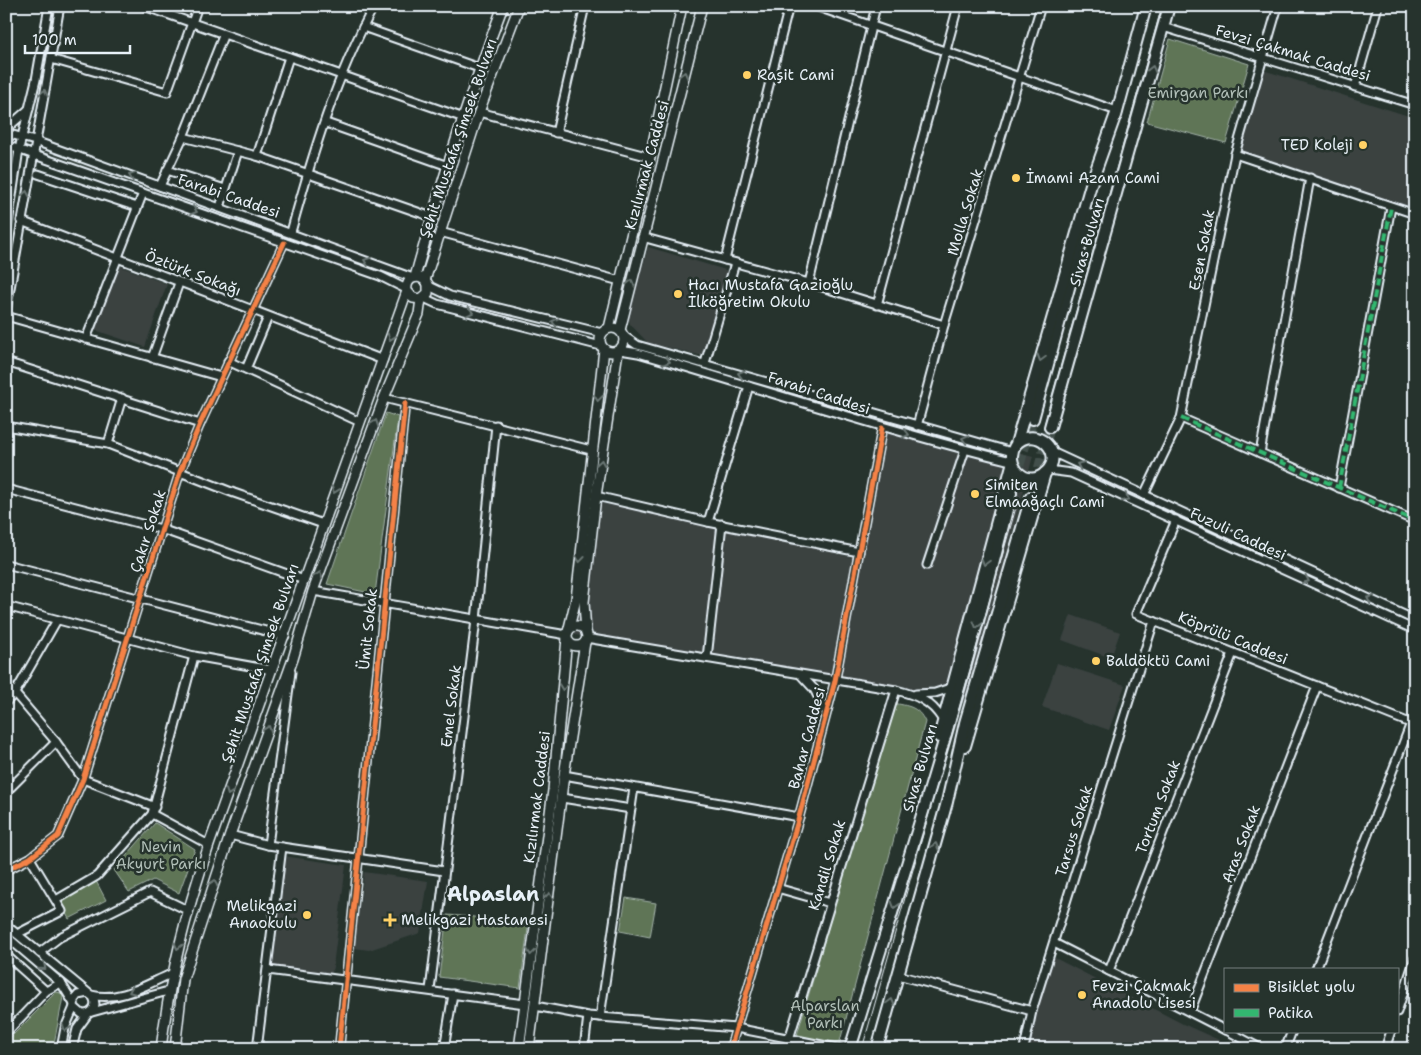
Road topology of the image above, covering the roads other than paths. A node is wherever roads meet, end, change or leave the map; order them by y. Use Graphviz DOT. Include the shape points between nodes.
graph roads {
  1 [pos="49,6"];
  2 [pos="60,6"];
  3 [pos="144,6"];
  4 [pos="198,6"];
  5 [pos="374,6"];
  6 [pos="503,6"];
  7 [pos="519,6"];
  8 [pos="585,6"];
  9 [pos="682,6"];
  10 [pos="702,6"];
  11 [pos="789,6"];
  12 [pos="815,6"];
  13 [pos="876,6"];
  14 [pos="958,6"];
  15 [pos="1041,6"];
  16 [pos="1146,6"];
  17 [pos="1169,6"];
  18 [pos="1278,6"];
  19 [pos="1378,6"];
  20 [pos="192,22"];
  21 [pos="871,26"];
  22 [pos="363,27"];
  23 [pos="1163,27"];
  24 [pos="224,36"];
  25 [pos="946,52"];
  26 [pos="289,57"];
  27 [pos="1263,57"];
  28 [pos="51,60"];
  29 [pos="479,68"];
  30 [pos="343,75"];
  31 [pos="1020,78"];
  32 [pos="1355,87"];
  33 [pos="1415,105"];
  34 [pos="29,108"];
  35 [pos="1117,110"];
  36 [pos="479,112"];
  37 [pos="464,118"];
  38 [pos="326,123"];
  39 [pos="7,128"];
  40 [pos="556,133"];
  41 [pos="183,137"];
  42 [pos="22,138"];
  43 [pos="35,141"];
  44 [pos="6,145"];
  45 [pos="19,149"];
  46 [pos="1129,150"];
  47 [pos="238,152"];
  48 [pos="32,154"];
  49 [pos="1235,154"];
  50 [pos="256,156"];
  51 [pos="650,157"];
  52 [pos="448,166"];
  53 [pos="167,170"];
  54 [pos="38,174"];
  55 [pos="307,175"];
  56 [pos="1310,178"];
  57 [pos="160,186"];
  58 [pos="225,189"];
  59 [pos="143,193"];
  60 [pos="1392,206"];
  61 [pos="220,207"];
  62 [pos="137,208"];
  63 [pos="8,214"];
  64 [pos="1415,214"];
  65 [pos="432,217"];
  66 [pos="21,222"];
  67 [pos="291,232"];
  68 [pos="440,232"];
  69 [pos="6,237"];
  70 [pos="642,237"];
  71 [pos="284,242"];
  72 [pos="117,259"];
  73 [pos="725,260"];
  74 [pos="735,263"];
  75 [pos="414,278"];
  76 [pos="620,282"];
  77 [pos="179,283"];
  78 [pos="427,283"];
  79 [pos="809,283"];
  80 [pos="407,290"];
  81 [pos="422,298"];
  82 [pos="877,305"];
  83 [pos="6,311"];
  84 [pos="252,311"];
  85 [pos="6,316"];
  86 [pos="268,317"];
  87 [pos="944,325"];
  88 [pos="605,331"];
  89 [pos="622,333"];
  90 [pos="86,339"];
  91 [pos="602,348"];
  92 [pos="619,351"];
  93 [pos="152,358"];
  94 [pos="383,360"];
  95 [pos="228,361"];
  96 [pos="6,362"];
  97 [pos="705,363"];
  98 [pos="246,369"];
  99 [pos="220,377"];
  100 [pos="749,386"];
  101 [pos="122,398"];
  102 [pos="384,398"];
  103 [pos="405,403"];
  104 [pos="1181,418"];
  105 [pos="1033,419"];
  106 [pos="360,422"];
  107 [pos="200,424"];
  108 [pos="496,425"];
  109 [pos="7,426"];
  110 [pos="916,426"];
  111 [pos="1050,427"];
  112 [pos="882,428"];
  113 [pos="6,437"];
  114 [pos="108,444"];
  115 [pos="591,450"];
  116 [pos="965,450"];
  117 [pos="1051,450"];
  118 [pos="1260,453"];
  119 [pos="1013,455"];
  120 [pos="1047,471"];
  121 [pos="180,472"];
  122 [pos="1339,488"];
  123 [pos="6,489"];
  124 [pos="1011,493"];
  125 [pos="1144,495"];
  126 [pos="596,496"];
  127 [pos="1031,498"];
  128 [pos="1176,520"];
  129 [pos="1415,521"];
  130 [pos="708,522"];
  131 [pos="322,524"];
  132 [pos="722,524"];
  133 [pos="161,529"];
  134 [pos="859,552"];
  135 [pos="6,564"];
  136 [pos="927,565"];
  137 [pos="304,580"];
  138 [pos="313,592"];
  139 [pos="139,599"];
  140 [pos="384,602"];
  141 [pos="6,606"];
  142 [pos="56,620"];
  143 [pos="476,620"];
  144 [pos="1415,620"];
  145 [pos="1154,621"];
  146 [pos="1415,630"];
  147 [pos="568,635"];
  148 [pos="285,636"];
  149 [pos="126,638"];
  150 [pos="586,638"];
  151 [pos="1233,653"];
  152 [pos="194,656"];
  153 [pos="706,658"];
  154 [pos="293,659"];
  155 [pos="272,670"];
  156 [pos="801,675"];
  157 [pos="835,681"];
  158 [pos="6,683"];
  159 [pos="1317,686"];
  160 [pos="950,688"];
  161 [pos="896,690"];
  162 [pos="15,693"];
  163 [pos="912,694"];
  164 [pos="6,702"];
  165 [pos="826,712"];
  166 [pos="942,719"];
  167 [pos="1413,724"];
  168 [pos="56,742"];
  169 [pos="564,775"];
  170 [pos="83,778"];
  171 [pos="634,788"];
  172 [pos="6,792"];
  173 [pos="562,798"];
  174 [pos="947,802"];
  175 [pos="924,808"];
  176 [pos="631,809"];
  177 [pos="154,810"];
  178 [pos="800,817"];
  179 [pos="230,835"];
  180 [pos="209,845"];
  181 [pos="268,845"];
  182 [pos="282,847"];
  183 [pos="30,858"];
  184 [pos="357,858"];
  185 [pos="6,870"];
  186 [pos="444,871"];
  187 [pos="777,888"];
  188 [pos="56,900"];
  189 [pos="830,903"];
  190 [pos="187,910"];
  191 [pos="6,925"];
  192 [pos="17,934"];
  193 [pos="6,936"];
  194 [pos="1054,943"];
  195 [pos="40,953"];
  196 [pos="6,956"];
  197 [pos="1415,958"];
  198 [pos="1316,968"];
  199 [pos="268,970"];
  200 [pos="1109,971"];
  201 [pos="171,974"];
  202 [pos="898,975"];
  203 [pos="346,980"];
  204 [pos="61,983"];
  205 [pos="168,990"];
  206 [pos="430,990"];
  207 [pos="46,991"];
  208 [pos="89,994"];
  209 [pos="452,994"];
  210 [pos="524,1004"];
  211 [pos="74,1005"];
  212 [pos="535,1006"];
  213 [pos="1398,1009"];
  214 [pos="1032,1011"];
  215 [pos="1190,1012"];
  216 [pos="90,1013"];
  217 [pos="588,1016"];
  218 [pos="600,1017"];
  219 [pos="736,1028"];
  220 [pos="1224,1029"];
  221 [pos="1230,1032"];
  222 [pos="1292,1032"];
  223 [pos="1391,1032"];
  224 [pos="6,1033"];
  225 [pos="789,1039"];
  226 [pos="257,1048"];
  227 [pos="61,1049"];
  228 [pos="72,1049"];
  229 [pos="161,1049"];
  230 [pos="175,1049"];
  231 [pos="271,1049"];
  232 [pos="339,1049"];
  233 [pos="444,1049"];
  234 [pos="519,1049"];
  235 [pos="529,1049"];
  236 [pos="584,1049"];
  237 [pos="730,1049"];
  238 [pos="786,1049"];
  239 [pos="842,1049"];
  240 [pos="850,1049"];
  241 [pos="877,1049"];
  242 [pos="1024,1049"];
  243 [pos="1262,1049"];
  244 [pos="1285,1049"];
  245 [pos="1386,1049"];
  1 -- 34 [label="street"];
  2 -- 28 [label="street"];
  3 -- 20 [label="street"];
  4 -- 20 [label="street"];
  5 -- 22 [label="street"];
  6 -- 29 [label="main road, Şehit Mustafa Şimsek Bulvarı"];
  7 -- 36 [label="main road, Şehit Mustafa Şimsek Bulvarı"];
  8 -- 40 [label="street"];
  9 -- 51 [label="main road, Kızılırmak Caddesi"];
  70 -- 10 [label="main road, Kızılırmak Caddesi, one-way"];
  11 -- 73 [label="street"];
  12 -- 21 [label="street"];
  13 -- 21 [label="street"];
  14 -- 25 [label="street"];
  15 -- 31 [label="street, Molla Sokak"];
  16 -- 35 [label="highway, Sivas Bulvarı"];
  17 -- 23 [label="highway, Sivas Bulvarı"];
  18 -- 27 [label="street, Esen Sokak"];
  19 -- 32 [label="street"];
  20 -- 24 [label="street"];
  20 -- 28 [label="street" via="167,92"];
  21 -- 25 [label="street"];
  21 -- 79 [label="street"];
  22 -- 29 [label="street"];
  22 -- 30 [label="street"];
  23 -- 27 [label="street, Fevzi Çakmak Caddesi"];
  46 -- 23 [label="highway, Sivas Bulvarı, one-way"];
  24 -- 26 [label="street"];
  24 -- 41 [label="street"];
  25 -- 31 [label="street"];
  25 -- 82 [label="street"];
  26 -- 30 [label="street"];
  26 -- 50 [label="street"];
  27 -- 32 [label="street, Fevzi Çakmak Caddesi"];
  27 -- 49 [label="street, Esen Sokak"];
  43 -- 28 [label="street, one-way"];
  29 -- 37 [label="main road, Şehit Mustafa Şimsek Bulvarı"];
  30 -- 37 [label="street"];
  30 -- 38 [label="street"];
  31 -- 35 [label="street"];
  31 -- 87 [label="street, Molla Sokak"];
  32 -- 33 [label="street, Fevzi Çakmak Caddesi"];
  34 -- 39 [label="street"];
  34 -- 42 [label="street"];
  35 -- 105 [label="highway, Sivas Bulvarı"];
  35 -- 119 [label="highway, one-way" via="1092,182"];
  36 -- 40 [label="street"];
  36 -- 68 [label="main road, Şehit Mustafa Şimsek Bulvarı"];
  37 -- 52 [label="main road, Şehit Mustafa Şimsek Bulvarı"];
  38 -- 52 [label="street"];
  38 -- 55 [label="street"];
  39 -- 42 [label="street, Farabi Caddesi"];
  40 -- 51 [label="street"];
  41 -- 47 [label="street"];
  41 -- 53 [label="street"];
  42 -- 43 [label="street, Farabi Caddesi"];
  42 -- 45 [label="street"];
  43 -- 48 [label="street"];
  57 -- 43 [label="street, Farabi Caddesi, one-way"];
  44 -- 45 [label="street, Farabi Caddesi"];
  45 -- 48 [label="street, Farabi Caddesi"];
  45 -- 63 [label="street"];
  46 -- 111 [label="highway, Sivas Bulvarı"];
  46 -- 117 [label="highway" via="1114,226"];
  47 -- 50 [label="street"];
  47 -- 58 [label="street"];
  48 -- 59 [label="street, Farabi Caddesi"];
  66 -- 48 [label="street, one-way"];
  49 -- 56 [label="street"];
  49 -- 104 [label="street, Esen Sokak"];
  50 -- 55 [label="street"];
  51 -- 76 [label="main road, Kızılırmak Caddesi"];
  52 -- 65 [label="main road, Şehit Mustafa Şimsek Bulvarı"];
  53 -- 57 [label="street"];
  53 -- 58 [label="street"];
  54 -- 62 [label="street"];
  55 -- 65 [label="street"];
  55 -- 67 [label="street"];
  56 -- 60 [label="street"];
  56 -- 118 [label="street"];
  57 -- 61 [label="street, Farabi Caddesi"];
  58 -- 61 [label="street"];
  59 -- 62 [label="street"];
  59 -- 71 [label="street, Farabi Caddesi, one-way"];
  60 -- 64 [label="street"];
  60 -- 122 [label="street"];
  61 -- 67 [label="street, Farabi Caddesi"];
  62 -- 72 [label="street"];
  63 -- 69 [label="street"];
  65 -- 75 [label="main road, Şehit Mustafa Şimsek Bulvarı"];
  66 -- 72 [label="street, Öztürk Sokağı"];
  66 -- 83 [label="street"];
  75 -- 67 [label="street, Farabi Caddesi, one-way"];
  68 -- 76 [label="street"];
  68 -- 78 [label="main road, Şehit Mustafa Şimsek Bulvarı"];
  70 -- 73 [label="street"];
  89 -- 70 [label="main road, Kızılırmak Caddesi, one-way"];
  71 -- 80 [label="street, Farabi Caddesi" via="380,276"];
  71 -- 84 [label="street, Çakır Sokak"];
  72 -- 77 [label="street, Öztürk Sokağı"];
  72 -- 90 [label="street"];
  73 -- 74 [label="street"];
  74 -- 79 [label="street"];
  74 -- 97 [label="street"];
  75 -- 78 [label="main road"];
  75 -- 80 [label="main road" via="408,283"];
  76 -- 88 [label="main road, Kızılırmak Caddesi"];
  77 -- 84 [label="street, Öztürk Sokağı"];
  77 -- 93 [label="street"];
  78 -- 81 [label="main road" via="428,293"];
  88 -- 78 [label="street, one-way" via="450,296"];
  79 -- 82 [label="street"];
  80 -- 81 [label="main road" via="413,298"];
  80 -- 94 [label="main road, Şehit Mustafa Şimsek Bulvarı, one-way"];
  81 -- 91 [label="street, one-way"];
  81 -- 102 [label="main road, Şehit Mustafa Şimsek Bulvarı" via="419,314"];
  82 -- 87 [label="street"];
  84 -- 86 [label="street, Öztürk Sokağı"];
  84 -- 95 [label="street, Çakır Sokak"];
  85 -- 90 [label="street"];
  86 -- 94 [label="street, Öztürk Sokağı"];
  86 -- 98 [label="street"];
  87 -- 110 [label="street, Molla Sokak"];
  88 -- 89 [label="main road"];
  88 -- 91 [label="main road"];
  89 -- 92 [label="main road" via="624,344"];
  89 -- 97 [label="street, Farabi Caddesi" via="637,345"];
  90 -- 93 [label="street"];
  91 -- 92 [label="main road" via="610,352"];
  91 -- 115 [label="main road, Kızılırmak Caddesi, one-way"];
  92 -- 100 [label="street, Farabi Caddesi, one-way" via="638,353"];
  126 -- 92 [label="main road, Kızılırmak Caddesi, one-way"];
  93 -- 99 [label="street"];
  94 -- 106 [label="main road, Şehit Mustafa Şimsek Bulvarı"];
  95 -- 98 [label="street"];
  95 -- 99 [label="street, Çakır Sokak"];
  96 -- 101 [label="street"];
  110 -- 97 [label="street, Farabi Caddesi, one-way"];
  98 -- 106 [label="street"];
  99 -- 107 [label="street, Çakır Sokak"];
  100 -- 112 [label="street, Farabi Caddesi"];
  100 -- 130 [label="street"];
  101 -- 107 [label="street"];
  101 -- 114 [label="street"];
  102 -- 103 [label="street"];
  138 -- 102 [label="main road, Şehit Mustafa Şimsek Bulvarı, one-way"];
  103 -- 108 [label="street"];
  103 -- 140 [label="street, Ümit Sokak"];
  104 -- 118 [label="street"];
  104 -- 125 [label="street, Esen Sokak"];
  106 -- 131 [label="main road, Şehit Mustafa Şimsek Bulvarı, one-way"];
  107 -- 121 [label="street, Çakır Sokak"];
  108 -- 115 [label="street"];
  108 -- 143 [label="street, Emel Sokak"];
  109 -- 113 [label="street"];
  109 -- 114 [label="street"];
  119 -- 110 [label="street, Farabi Caddesi, one-way"];
  112 -- 116 [label="street, Farabi Caddesi, one-way"];
  112 -- 134 [label="street, Bahar Caddesi"];
  114 -- 121 [label="street"];
  115 -- 147 [label="main road, Kızılırmak Caddesi, one-way" via="576,599"];
  116 -- 119 [label="street, Farabi Caddesi"];
  116 -- 136 [label="street"];
  117 -- 119 [label="highway" via="1041,438 1032,436 1023,438"];
  117 -- 120 [label="highway" via="1052,461"];
  125 -- 117 [label="street, Fuzuli Caddesi, one-way"];
  118 -- 122 [label="street"];
  119 -- 120 [label="highway" via="1017,472 1025,477 1038,477"];
  119 -- 160 [label="highway, one-way"];
  120 -- 128 [label="street, Fuzuli Caddesi, one-way" via="1071,473"];
  120 -- 174 [label="highway"];
  121 -- 131 [label="street"];
  121 -- 133 [label="street, Çakır Sokak"];
  122 -- 129 [label="street"];
  123 -- 133 [label="street"];
  124 -- 175 [label="highway, Sivas Bulvarı, one-way" via="992,572"];
  144 -- 125 [label="street, Fuzuli Caddesi, one-way"];
  126 -- 130 [label="street"];
  126 -- 150 [label="main road, Kızılırmak Caddesi" via="584,602"];
  127 -- 174 [label="highway, Sivas Bulvarı" via="965,723"];
  128 -- 145 [label="street, Köprülü Caddesi" via="1136,614"];
  128 -- 146 [label="street, Fuzuli Caddesi, one-way"];
  130 -- 132 [label="street"];
  131 -- 137 [label="main road, Şehit Mustafa Şimsek Bulvarı"];
  132 -- 134 [label="street"];
  132 -- 153 [label="street"];
  133 -- 137 [label="street"];
  133 -- 139 [label="street, Çakır Sokak"];
  134 -- 157 [label="street, Bahar Caddesi"];
  135 -- 139 [label="street"];
  137 -- 148 [label="main road, Şehit Mustafa Şimsek Bulvarı"];
  138 -- 140 [label="street"];
  138 -- 154 [label="main road, Şehit Mustafa Şimsek Bulvarı"];
  139 -- 148 [label="street"];
  139 -- 149 [label="street, Çakır Sokak"];
  140 -- 143 [label="street"];
  140 -- 184 [label="street, Ümit Sokak"];
  141 -- 142 [label="street"];
  142 -- 149 [label="street"];
  142 -- 162 [label="street"];
  143 -- 147 [label="street"];
  143 -- 186 [label="street, Emel Sokak"];
  145 -- 151 [label="street, Köprülü Caddesi"];
  145 -- 194 [label="street, Tarsus Sokak"];
  147 -- 150 [label="main road" via="578,627"];
  147 -- 150 [label="main road" via="573,645 579,646"];
  147 -- 210 [label="main road, Kızılırmak Caddesi, one-way" via="553,790"];
  148 -- 155 [label="main road, Şehit Mustafa Şimsek Bulvarı"];
  149 -- 152 [label="street"];
  149 -- 170 [label="street, Çakır Sokak"];
  150 -- 153 [label="street"];
  150 -- 169 [label="main road, Kızılırmak Caddesi"];
  151 -- 159 [label="street, Köprülü Caddesi"];
  151 -- 200 [label="street, Tortum Sokak"];
  152 -- 155 [label="street"];
  152 -- 177 [label="street"];
  153 -- 156 [label="street"];
  179 -- 154 [label="main road, Şehit Mustafa Şimsek Bulvarı, one-way"];
  154 -- 181 [label="street"];
  155 -- 180 [label="main road, Şehit Mustafa Şimsek Bulvarı, one-way"];
  156 -- 157 [label="street"];
  156 -- 165 [label="street" via="814,689"];
  157 -- 161 [label="street"];
  157 -- 165 [label="street, Bahar Caddesi"];
  158 -- 162 [label="street"];
  159 -- 167 [label="street, Köprülü Caddesi"];
  159 -- 215 [label="street, Aras Sokak"];
  160 -- 163 [label="street"];
  160 -- 166 [label="highway"];
  161 -- 163 [label="street"];
  161 -- 189 [label="street, Kandil Sokak"];
  162 -- 164 [label="street"];
  162 -- 168 [label="street"];
  163 -- 166 [label="street" via="927,702"];
  165 -- 178 [label="street, Bahar Caddesi"];
  166 -- 175 [label="highway"];
  167 -- 198 [label="street"];
  168 -- 170 [label="street"];
  168 -- 172 [label="street"];
  169 -- 171 [label="street"];
  169 -- 173 [label="main road, Kızılırmak Caddesi"];
  170 -- 177 [label="street"];
  170 -- 183 [label="street, Çakır Sokak" via="58,836"];
  171 -- 176 [label="street"];
  171 -- 178 [label="street"];
  173 -- 176 [label="street"];
  212 -- 173 [label="main road, Kızılırmak Caddesi, one-way"];
  202 -- 174 [label="highway, Sivas Bulvarı, one-way"];
  175 -- 240 [label="highway, Sivas Bulvarı, one-way"];
  176 -- 218 [label="street"];
  177 -- 180 [label="street"];
  177 -- 188 [label="street" via="97,876"];
  178 -- 187 [label="street, Bahar Caddesi"];
  179 -- 181 [label="street"];
  230 -- 179 [label="main road, Şehit Mustafa Şimsek Bulvarı, one-way" via="183,979"];
  180 -- 190 [label="main road, Şehit Mustafa Şimsek Bulvarı"];
  181 -- 182 [label="street"];
  182 -- 184 [label="street"];
  182 -- 199 [label="street"];
  183 -- 185 [label="street"];
  183 -- 188 [label="street"];
  184 -- 186 [label="street"];
  184 -- 203 [label="street, Ümit Sokak"];
  186 -- 206 [label="street, Emel Sokak"];
  187 -- 189 [label="street"];
  187 -- 219 [label="street, Bahar Caddesi"];
  188 -- 192 [label="street" via="62,911"];
  189 -- 225 [label="street, Kandil Sokak"];
  190 -- 195 [label="street" via="150,892 60,937"];
  190 -- 201 [label="main road, Şehit Mustafa Şimsek Bulvarı, one-way"];
  191 -- 192 [label="street"];
  192 -- 195 [label="street"];
  193 -- 204 [label="street, one-way"];
  194 -- 200 [label="street"];
  194 -- 214 [label="street, Tarsus Sokak"];
  195 -- 208 [label="street"];
  196 -- 207 [label="street"];
  197 -- 213 [label="street"];
  199 -- 203 [label="street"];
  199 -- 226 [label="street"];
  200 -- 215 [label="street"];
  201 -- 205 [label="main road, Şehit Mustafa Şimsek Bulvarı"];
  201 -- 208 [label="street, one-way" via="121,996"];
  202 -- 214 [label="street"];
  241 -- 202 [label="highway, Sivas Bulvarı, one-way"];
  203 -- 206 [label="street"];
  203 -- 232 [label="street, Ümit Sokak"];
  204 -- 207 [label="street"];
  204 -- 211 [label="street"];
  205 -- 216 [label="street"];
  205 -- 229 [label="main road, Şehit Mustafa Şimsek Bulvarı"];
  206 -- 209 [label="street"];
  207 -- 224 [label="street"];
  208 -- 211 [label="street" via="78,995"];
  208 -- 216 [label="street" via="96,1003"];
  209 -- 210 [label="street"];
  209 -- 233 [label="street"];
  210 -- 234 [label="main road, Kızılırmak Caddesi"];
  211 -- 216 [label="street" via="82,1014"];
  211 -- 227 [label="street, one-way"];
  212 -- 217 [label="street"];
  212 -- 235 [label="main road, Kızılırmak Caddesi"];
  214 -- 242 [label="street, Tarsus Sokak"];
  215 -- 220 [label="street"];
  216 -- 228 [label="street" via="77,1029"];
  217 -- 218 [label="street"];
  217 -- 236 [label="street"];
  218 -- 219 [label="street"];
  219 -- 225 [label="street"];
  219 -- 237 [label="street, Bahar Caddesi"];
  221 -- 243 [label="street"];
  222 -- 244 [label="street"];
  223 -- 245 [label="street"];
  225 -- 238 [label="street, Kandil Sokak"];
  225 -- 239 [label="street"];
  226 -- 231 [label="street"];
}
